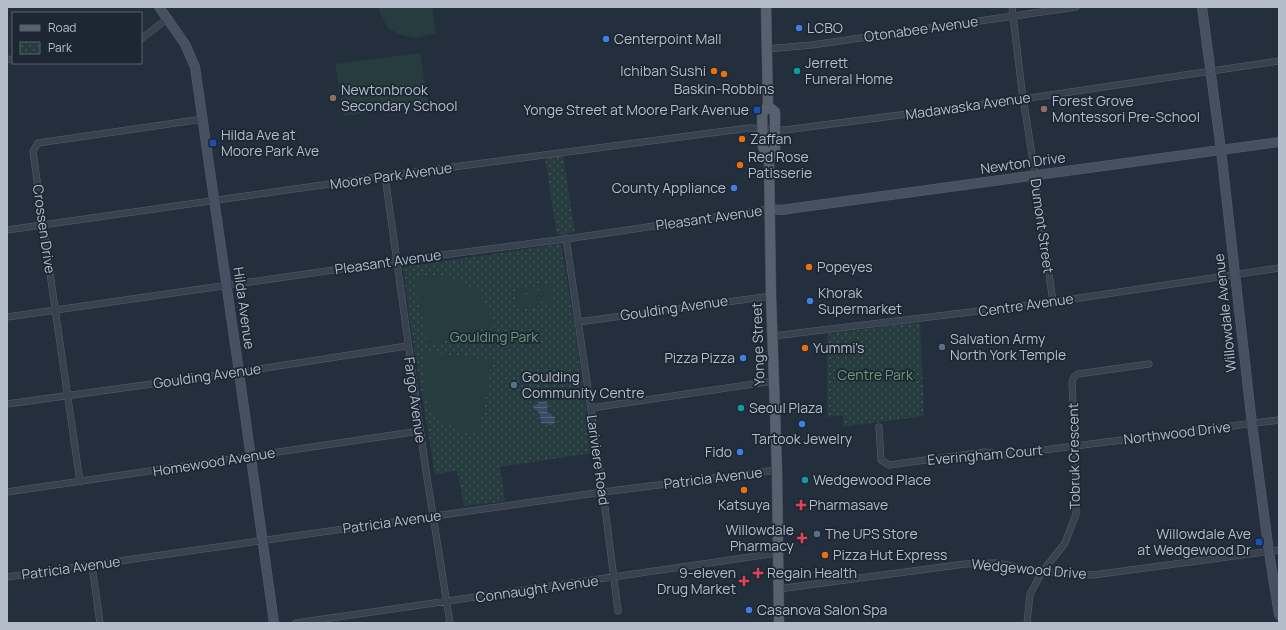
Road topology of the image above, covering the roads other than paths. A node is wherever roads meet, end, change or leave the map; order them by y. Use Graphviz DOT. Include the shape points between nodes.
graph roads {
  1 [pos="159,7"];
  2 [pos="766,7"];
  3 [pos="1012,7"];
  4 [pos="1076,7"];
  5 [pos="1202,7"];
  6 [pos="1013,15"];
  7 [pos="167,19"];
  8 [pos="142,38"];
  9 [pos="766,49"];
  10 [pos="1279,60"];
  11 [pos="1211,70"];
  12 [pos="1023,99"];
  13 [pos="768,106"];
  14 [pos="203,119"];
  15 [pos="762,129"];
  16 [pos="775,130"];
  17 [pos="1279,142"];
  18 [pos="1221,150"];
  19 [pos="769,159"];
  20 [pos="1035,175"];
  21 [pos="384,176"];
  22 [pos="214,201"];
  23 [pos="770,209"];
  24 [pos="42,225"];
  25 [pos="7,230"];
  26 [pos="566,238"];
  27 [pos="396,261"];
  28 [pos="1279,268"];
  29 [pos="1235,274"];
  30 [pos="227,285"];
  31 [pos="771,296"];
  32 [pos="1053,302"];
  33 [pos="55,309"];
  34 [pos="7,317"];
  35 [pos="578,322"];
  36 [pos="773,336"];
  37 [pos="407,346"];
  38 [pos="1149,364"];
  39 [pos="239,372"];
  40 [pos="774,381"];
  41 [pos="67,396"];
  42 [pos="7,404"];
  43 [pos="591,408"];
  44 [pos="1279,420"];
  45 [pos="1252,424"];
  46 [pos="879,427"];
  47 [pos="420,431"];
  48 [pos="1075,446"];
  49 [pos="251,456"];
  50 [pos="778,470"];
  51 [pos="80,482"];
  52 [pos="7,492"];
  53 [pos="603,492"];
  54 [pos="433,516"];
  55 [pos="262,540"];
  56 [pos="1279,550"];
  57 [pos="1269,552"];
  58 [pos="778,553"];
  59 [pos="92,566"];
  60 [pos="1042,572"];
  61 [pos="7,577"];
  62 [pos="614,578"];
  63 [pos="778,589"];
  64 [pos="447,601"];
  65 [pos="618,612"];
  66 [pos="1279,615"];
  67 [pos="100,623"];
  68 [pos="274,623"];
  69 [pos="296,623"];
  70 [pos="450,623"];
  71 [pos="779,623"];
  72 [pos="1027,623"];
  1 -- 7 [label="street, Hilda Avenue"];
  2 -- 9 [label="main road, Yonge Street"];
  3 -- 6 [label="street, Dumont Street"];
  4 -- 6 [label="street, Otonabee Avenue"];
  5 -- 11 [label="street, Willowdale Avenue"];
  6 -- 9 [label="street, Otonabee Avenue" via="812,45"];
  6 -- 12 [label="street, Dumont Street"];
  7 -- 8 [label="street"];
  7 -- 14 [label="street, Hilda Avenue" via="185,44 195,67"];
  9 -- 13 [label="main road, Yonge Street"];
  10 -- 11 [label="street, Madawaska Avenue"];
  11 -- 12 [label="street, Madawaska Avenue"];
  11 -- 18 [label="street, Willowdale Avenue"];
  12 -- 16 [label="street, Madawaska Avenue"];
  12 -- 20 [label="street, Dumont Street"];
  13 -- 15 [label="main road, Yonge Street" via="762,114"];
  13 -- 16 [label="main road, Yonge Street" via="775,112"];
  14 -- 22 [label="street, Hilda Avenue"];
  14 -- 24 [label="street, Crossen Drive" via="38,142 33,151"];
  15 -- 16 [label="street, Moore Park Avenue"];
  15 -- 19 [label="main road, Yonge Street" via="763,148"];
  15 -- 21 [label="street, Moore Park Avenue" via="749,128"];
  16 -- 19 [label="main road, Yonge Street" via="775,148"];
  17 -- 18 [label="street, Newton Drive"];
  18 -- 20 [label="street, Newton Drive"];
  18 -- 29 [label="street, Willowdale Avenue"];
  19 -- 23 [label="main road, Yonge Street"];
  20 -- 23 [label="street, Newton Drive" via="784,210"];
  20 -- 32 [label="street, Dumont Street"];
  21 -- 22 [label="street, Moore Park Avenue"];
  21 -- 27 [label="street, Fargo Avenue"];
  22 -- 24 [label="street, Moore Park Avenue"];
  22 -- 30 [label="street, Hilda Avenue"];
  23 -- 26 [label="street, Pleasant Avenue"];
  23 -- 31 [label="main road, Yonge Street"];
  24 -- 25 [label="street, Moore Park Avenue"];
  24 -- 33 [label="street, Crossen Drive"];
  26 -- 27 [label="street, Pleasant Avenue"];
  26 -- 35 [label="street, Lariviere Road"];
  27 -- 30 [label="street, Pleasant Avenue"];
  27 -- 37 [label="street, Fargo Avenue"];
  28 -- 29 [label="street, Centre Avenue"];
  29 -- 32 [label="street, Centre Avenue"];
  29 -- 45 [label="street, Willowdale Avenue"];
  30 -- 33 [label="street, Pleasant Avenue"];
  30 -- 39 [label="street, Hilda Avenue"];
  31 -- 35 [label="street, Goulding Avenue"];
  31 -- 36 [label="main road, Yonge Street"];
  32 -- 36 [label="street, Centre Avenue"];
  33 -- 34 [label="street, Pleasant Avenue"];
  33 -- 41 [label="street, Crossen Drive"];
  35 -- 43 [label="street, Lariviere Road"];
  36 -- 40 [label="main road, Yonge Street"];
  37 -- 39 [label="street, Goulding Avenue"];
  37 -- 47 [label="street, Fargo Avenue"];
  38 -- 48 [label="street, Tobruk Crescent" via="1078,374 1074,377 1072,382"];
  39 -- 41 [label="street, Goulding Avenue"];
  39 -- 49 [label="street, Hilda Avenue"];
  40 -- 43 [label="street"];
  40 -- 50 [label="main road, Yonge Street"];
  41 -- 42 [label="street, Goulding Avenue"];
  41 -- 51 [label="street, Crossen Drive"];
  43 -- 53 [label="street, Lariviere Road"];
  44 -- 45 [label="street, Northwood Drive"];
  45 -- 48 [label="street, Northwood Drive"];
  45 -- 57 [label="street, Willowdale Avenue"];
  46 -- 48 [label="street, Everingham Court" via="881,460 889,465 985,452 1005,455"];
  47 -- 49 [label="street, Homewood Avenue"];
  47 -- 54 [label="street, Fargo Avenue"];
  48 -- 60 [label="street, Tobruk Crescent" via="1076,514 1065,543"];
  49 -- 51 [label="street, Homewood Avenue"];
  49 -- 55 [label="street, Hilda Avenue"];
  50 -- 53 [label="street, Patricia Avenue"];
  50 -- 58 [label="main road, Yonge Street"];
  51 -- 52 [label="street, Homewood Avenue"];
  53 -- 54 [label="street, Patricia Avenue"];
  53 -- 62 [label="street, Lariviere Road"];
  54 -- 55 [label="street, Patricia Avenue"];
  54 -- 64 [label="street, Fargo Avenue"];
  55 -- 59 [label="street, Patricia Avenue"];
  55 -- 68 [label="street, Hilda Avenue"];
  56 -- 57 [label="street, Wedgewood Drive"];
  57 -- 60 [label="street, Wedgewood Drive" via="1093,575"];
  57 -- 66 [label="street, Willowdale Avenue"];
  58 -- 62 [label="street, Connaught Avenue"];
  58 -- 63 [label="main road, Yonge Street"];
  59 -- 61 [label="street, Patricia Avenue"];
  59 -- 67 [label="street"];
  60 -- 63 [label="street, Wedgewood Drive" via="996,564 965,564"];
  60 -- 72 [label="street, Tobruk Crescent" via="1030,594"];
  62 -- 64 [label="street, Connaught Avenue"];
  62 -- 65 [label="street, Lariviere Road"];
  63 -- 71 [label="main road, Yonge Street"];
  64 -- 69 [label="street, Connaught Avenue"];
  64 -- 70 [label="street, Fargo Avenue"];
}
